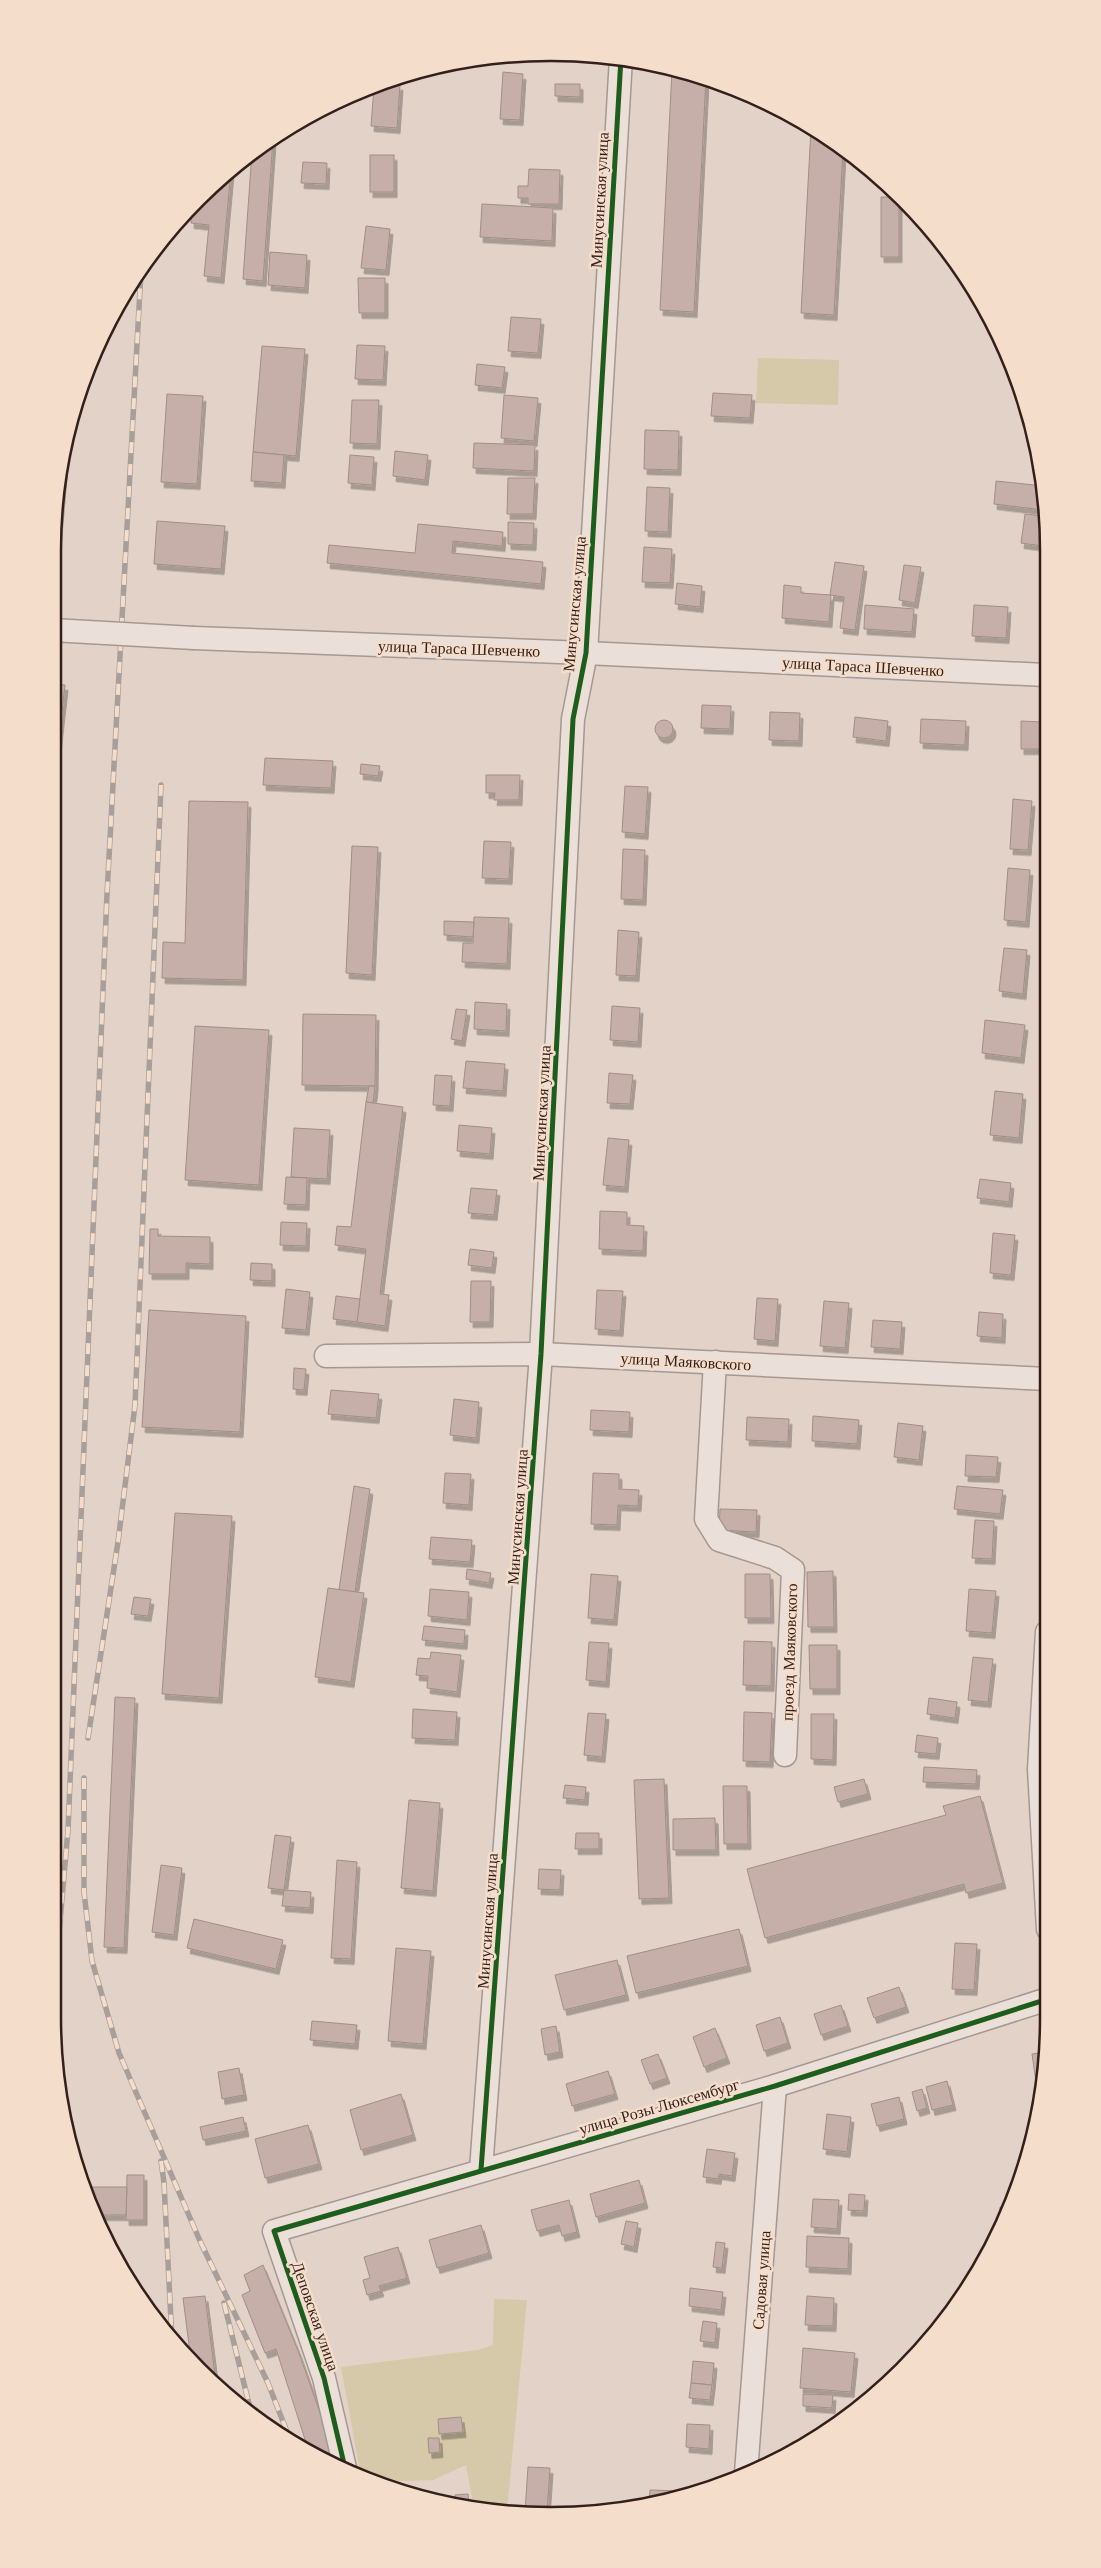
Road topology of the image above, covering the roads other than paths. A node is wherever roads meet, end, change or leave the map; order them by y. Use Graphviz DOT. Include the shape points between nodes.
graph roads {
  1 [pos="620,66"];
  2 [pos="61,631"];
  3 [pos="586,653"];
  4 [pos="1040,675"];
  5 [pos="541,1354"];
  6 [pos="326,1356"];
  7 [pos="715,1362"];
  8 [pos="1040,1379"];
  9 [pos="1040,1739"];
  10 [pos="785,1755"];
  11 [pos="1040,1791"];
  12 [pos="1040,2002"];
  13 [pos="775,2086"];
  14 [pos="481,2170"];
  15 [pos="274,2231"];
  16 [pos="343,2460"];
  17 [pos="747,2466"];
  1 -- 3 [label="street, Минусинская улица"];
  2 -- 3 [label="street, улица Тараса Шевченко, bridge"];
  3 -- 4 [label="street, улица Тараса Шевченко"];
  3 -- 5 [label="street, Минусинская улица" via="573,719"];
  5 -- 6 [label="street, улица Маяковского"];
  5 -- 7 [label="street, улица Маяковского"];
  5 -- 14 [label="street, Минусинская улица"];
  7 -- 8 [label="street, улица Маяковского"];
  7 -- 10 [label="street, проезд Маяковского" via="706,1519 719,1540 775,1558 792,1570"];
  9 -- 11 [label="street"];
  12 -- 13 [label="street, улица Розы Люксембург"];
  13 -- 14 [label="street, улица Розы Люксембург"];
  13 -- 17 [label="street, Садовая улица"];
  14 -- 15 [label="street, улица Розы Люксембург"];
  15 -- 16 [label="street, Деповская улица" via="324,2378"];
}
